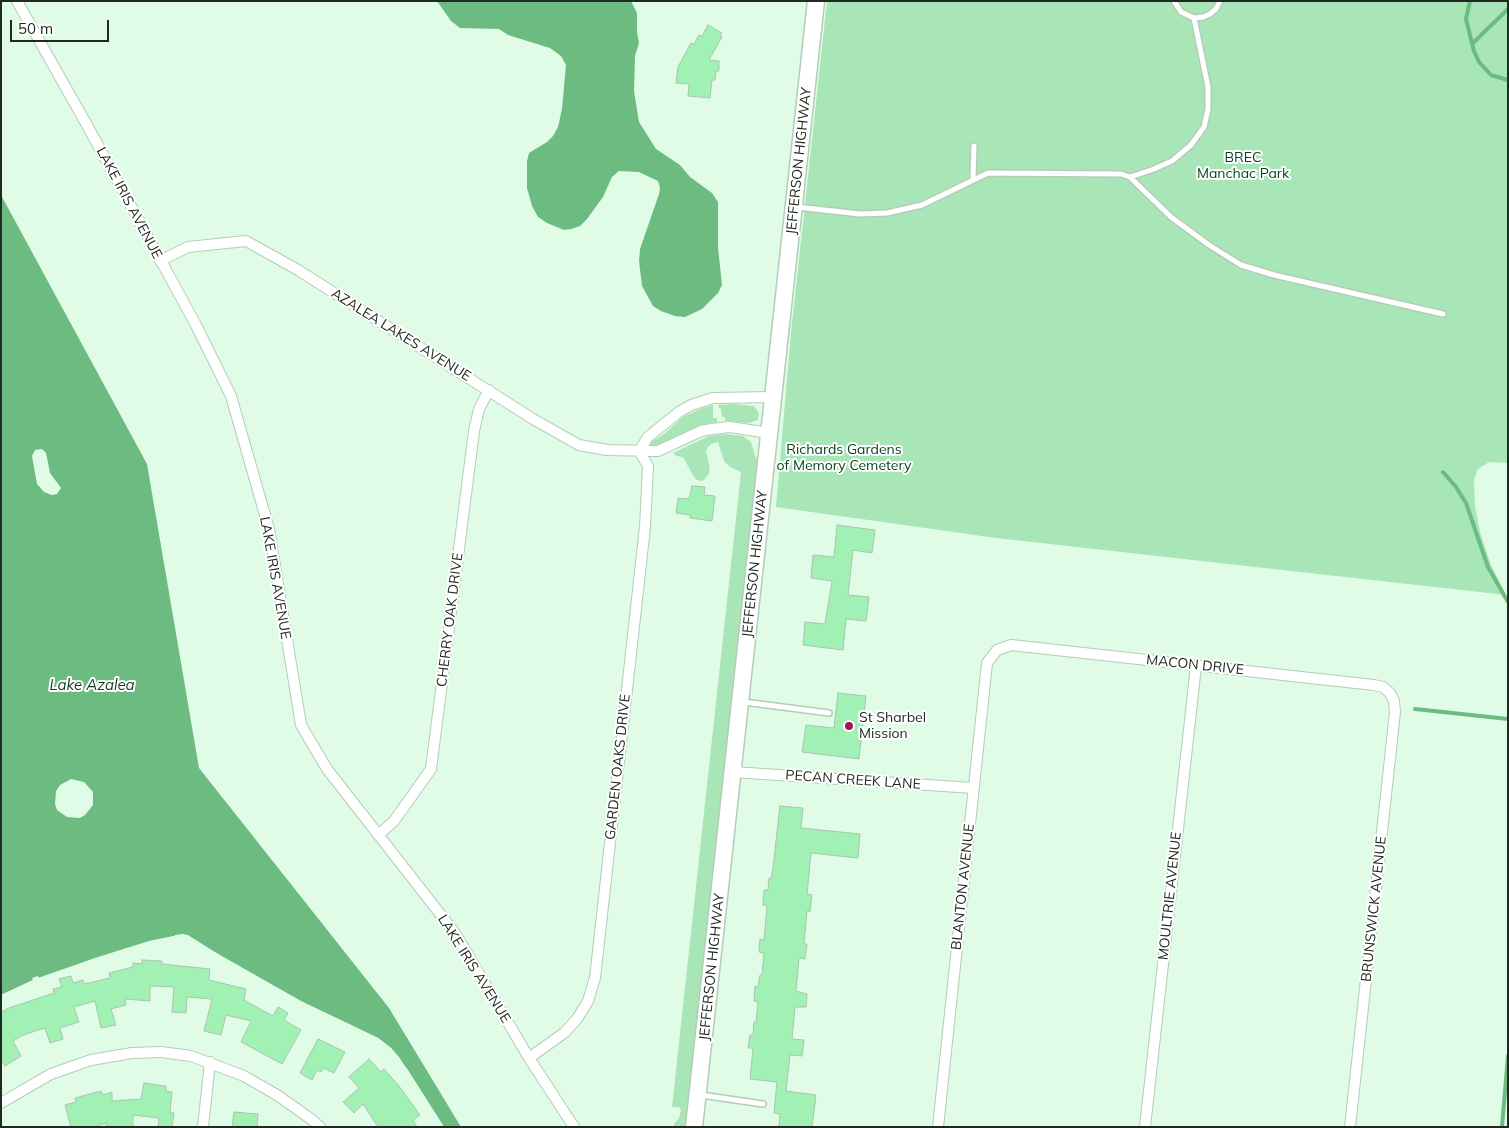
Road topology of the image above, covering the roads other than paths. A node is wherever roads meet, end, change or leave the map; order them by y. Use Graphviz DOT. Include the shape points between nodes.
graph roads {
  1 [pos="17,1"];
  2 [pos="816,1"];
  3 [pos="1174,1"];
  4 [pos="1220,1"];
  5 [pos="1194,18"];
  6 [pos="974,146"];
  7 [pos="1130,177"];
  8 [pos="973,179"];
  9 [pos="794,207"];
  10 [pos="160,261"];
  11 [pos="1443,314"];
  12 [pos="489,390"];
  13 [pos="772,397"];
  14 [pos="769,433"];
  15 [pos="639,451"];
  16 [pos="997,650"];
  17 [pos="1196,666"];
  18 [pos="1390,693"];
  19 [pos="741,701"];
  20 [pos="829,713"];
  21 [pos="733,772"];
  22 [pos="973,788"];
  23 [pos="378,834"];
  24 [pos="530,1058"];
  25 [pos="210,1062"];
  26 [pos="698,1095"];
  27 [pos="1,1103"];
  28 [pos="763,1104"];
  29 [pos="203,1127"];
  30 [pos="320,1127"];
  31 [pos="574,1127"];
  32 [pos="694,1127"];
  33 [pos="938,1127"];
  34 [pos="1145,1127"];
  35 [pos="1350,1127"];
  1 -- 10 [label="street, LAKE IRIS AVENUE"];
  2 -- 9 [label="main road, JEFFERSON HIGHWAY"];
  3 -- 5 [label="lane" via="1181,12"];
  4 -- 5 [label="lane" via="1210,14"];
  5 -- 7 [label="lane" via="1208,87 1204,127 1191,145 1172,161"];
  6 -- 8 [label="lane"];
  7 -- 8 [label="lane" via="1121,174 998,171"];
  7 -- 11 [label="lane" via="1171,218 1241,265"];
  8 -- 9 [label="lane" via="922,205 887,213 860,214"];
  9 -- 13 [label="main road, JEFFERSON HIGHWAY"];
  10 -- 12 [label="street, AZALEA LAKES AVENUE" via="188,248 246,241"];
  10 -- 23 [label="street, LAKE IRIS AVENUE" via="230,396 269,529 301,725 327,769"];
  12 -- 15 [label="street, AZALEA LAKES AVENUE" via="579,445"];
  12 -- 23 [label="street, CHERRY OAK DRIVE" via="477,416 470,459 431,769 394,821"];
  13 -- 14 [label="main road, JEFFERSON HIGHWAY"];
  13 -- 15 [label="street" via="703,401 679,412 648,437"];
  14 -- 15 [label="street, AZALEA LAKES AVENUE" via="730,427 712,429 658,451"];
  14 -- 19 [label="main road, JEFFERSON HIGHWAY"];
  15 -- 24 [label="street, GARDEN OAKS DRIVE" via="648,466 645,527 595,978 588,1001 577,1019"];
  16 -- 17 [label="street, MACON DRIVE" via="1011,645"];
  16 -- 22 [label="street, BLANTON AVENUE" via="988,662"];
  17 -- 18 [label="street, MACON DRIVE" via="1374,685"];
  17 -- 34 [label="street, MOULTRIE AVENUE"];
  18 -- 35 [label="street, BRUNSWICK AVENUE" via="1395,712"];
  19 -- 20 [label="lane"];
  19 -- 21 [label="main road, JEFFERSON HIGHWAY"];
  21 -- 22 [label="street, PECAN CREEK LANE"];
  21 -- 26 [label="main road, JEFFERSON HIGHWAY"];
  22 -- 33 [label="street, BLANTON AVENUE"];
  23 -- 24 [label="street, LAKE IRIS AVENUE" via="455,933"];
  24 -- 31 [label="street, LAKE IRIS AVENUE"];
  25 -- 27 [label="street" via="161,1052 91,1060 51,1074"];
  25 -- 29 [label="street"];
  25 -- 30 [label="street" via="277,1095"];
  26 -- 28 [label="lane"];
  26 -- 32 [label="main road, JEFFERSON HIGHWAY"];
}
